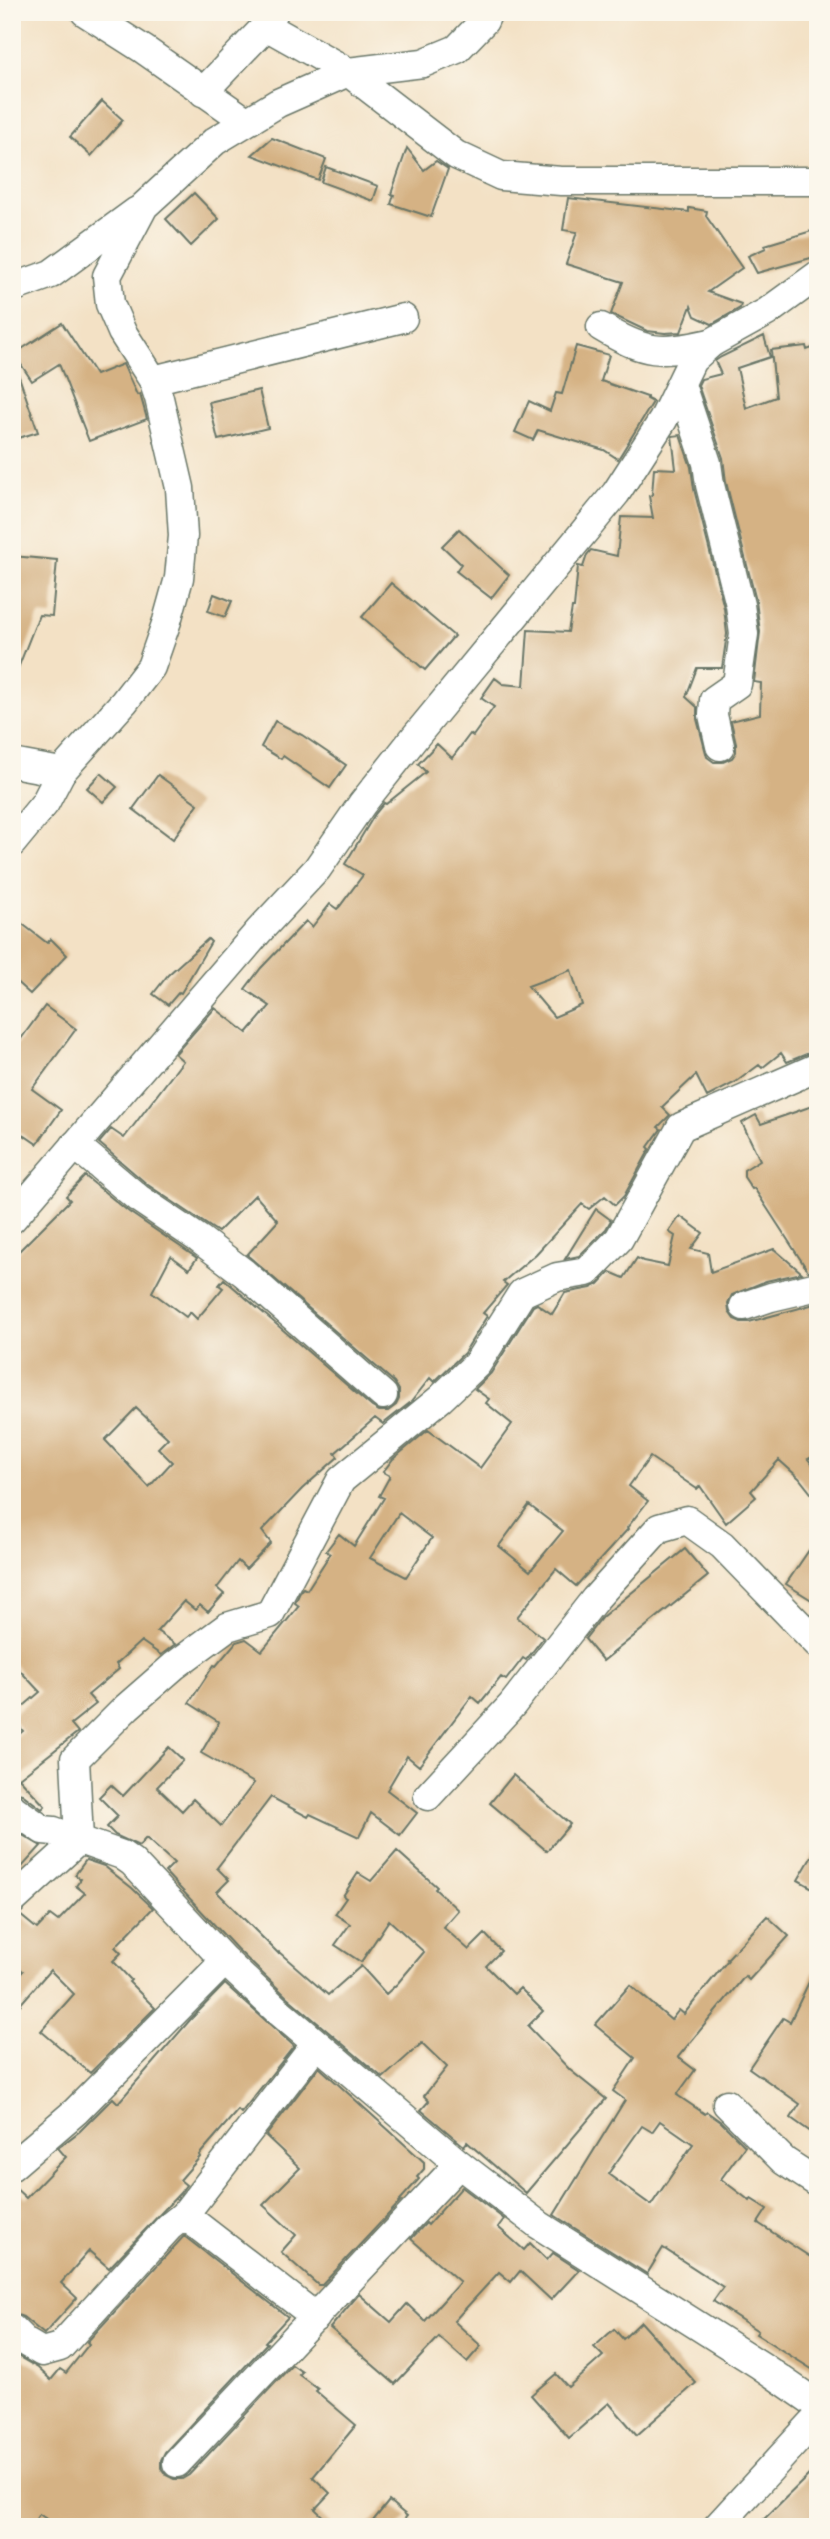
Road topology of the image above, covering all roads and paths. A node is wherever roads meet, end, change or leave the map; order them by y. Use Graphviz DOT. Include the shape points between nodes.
graph roads {
  1 [pos="85,12"];
  2 [pos="488,12"];
  3 [pos="270,19"];
  4 [pos="348,72"];
  5 [pos="203,92"];
  6 [pos="247,121"];
  7 [pos="818,181"];
  8 [pos="144,206"];
  9 [pos="12,288"];
  10 [pos="814,288"];
  11 [pos="403,318"];
  12 [pos="601,327"];
  13 [pos="711,343"];
  14 [pos="153,380"];
  15 [pos="681,385"];
  16 [pos="720,746"];
  17 [pos="12,763"];
  18 [pos="61,772"];
  19 [pos="45,803"];
  20 [pos="12,822"];
  21 [pos="12,843"];
  22 [pos="818,1068"];
  23 [pos="75,1145"];
  24 [pos="12,1219"];
  25 [pos="818,1286"];
  26 [pos="744,1306"];
  27 [pos="383,1395"];
  28 [pos="818,1644"];
  29 [pos="428,1796"];
  30 [pos="12,1808"];
  31 [pos="79,1840"];
  32 [pos="12,1901"];
  33 [pos="225,1961"];
  34 [pos="316,2044"];
  35 [pos="727,2104"];
  36 [pos="459,2164"];
  37 [pos="12,2166"];
  38 [pos="818,2183"];
  39 [pos="184,2215"];
  40 [pos="316,2317"];
  41 [pos="12,2329"];
  42 [pos="818,2405"];
  43 [pos="818,2417"];
  44 [pos="177,2463"];
  45 [pos="717,2527"];
  1 -- 5 [label="street"];
  2 -- 4 [label="street" via="457,49 423,63"];
  3 -- 4 [label="street"];
  3 -- 5 [label="street"];
  4 -- 6 [label="street"];
  4 -- 7 [label="street" via="456,155 501,176 561,181"];
  5 -- 6 [label="street"];
  6 -- 8 [label="street" via="215,141"];
  8 -- 9 [label="street" via="51,274"];
  8 -- 14 [label="street" via="107,276 110,304 122,332"];
  10 -- 13 [label="street"];
  11 -- 14 [label="street"];
  12 -- 13 [label="street" via="648,349 671,351"];
  13 -- 15 [label="street" via="692,360"];
  14 -- 18 [label="street" via="180,488 183,536 179,578 151,667"];
  15 -- 16 [label="street" via="707,463 744,634 737,684 714,699"];
  15 -- 23 [label="street" via="616,493 408,746 317,869"];
  17 -- 18 [label="street"];
  18 -- 19 [label="street"];
  19 -- 20 [label="street"];
  19 -- 21 [label="street"];
  22 -- 31 [label="street" via="681,1127 619,1238 587,1272 557,1277 522,1293 477,1364 341,1480 270,1614 228,1627 174,1666 75,1759"];
  23 -- 24 [label="street"];
  23 -- 27 [label="street" via="138,1198 244,1273"];
  25 -- 26 [label="street"];
  28 -- 29 [label="street" via="722,1545 687,1520 659,1528 513,1704"];
  30 -- 31 [label="street" via="43,1830"];
  31 -- 32 [label="street"];
  31 -- 33 [label="street" via="132,1862"];
  33 -- 34 [label="street"];
  33 -- 37 [label="street" via="76,2111"];
  34 -- 36 [label="street"];
  34 -- 39 [label="street"];
  35 -- 38 [label="street" via="784,2161"];
  36 -- 40 [label="street"];
  36 -- 42 [label="street" via="538,2225"];
  39 -- 40 [label="street"];
  39 -- 41 [label="street" via="60,2347 42,2352"];
  40 -- 44 [label="street"];
  43 -- 45 [label="street"];
}
